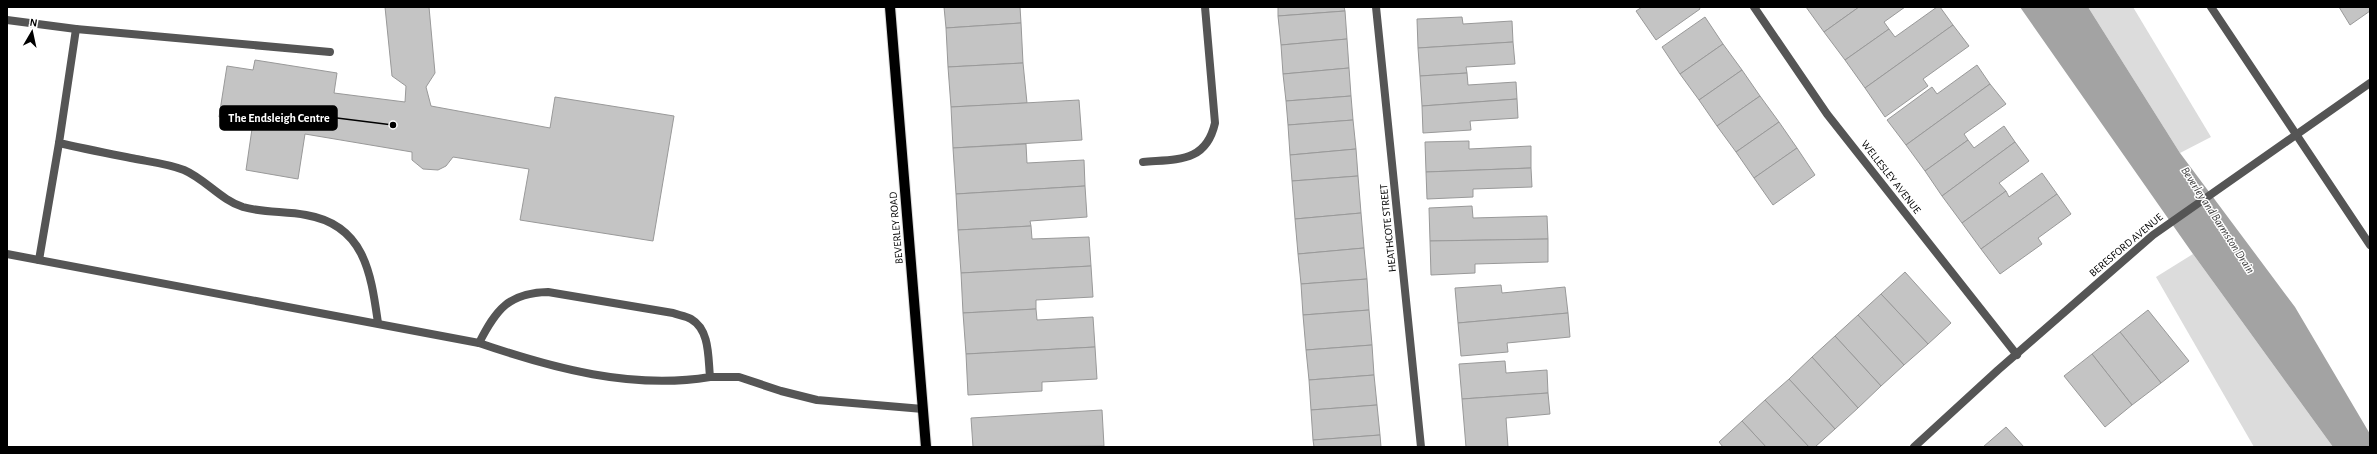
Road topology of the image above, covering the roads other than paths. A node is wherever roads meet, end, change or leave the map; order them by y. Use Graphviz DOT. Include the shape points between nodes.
graph roads {
  1 [pos="890,7"];
  2 [pos="1205,7"];
  3 [pos="1376,7"];
  4 [pos="1754,7"];
  5 [pos="2211,7"];
  6 [pos="7,20"];
  7 [pos="76,30"];
  8 [pos="330,52"];
  9 [pos="2370,83"];
  10 [pos="2296,134"];
  11 [pos="59,143"];
  12 [pos="1144,162"];
  13 [pos="2370,245"];
  14 [pos="7,254"];
  15 [pos="39,260"];
  16 [pos="378,323"];
  17 [pos="479,343"];
  18 [pos="2017,355"];
  19 [pos="710,377"];
  20 [pos="923,409"];
  21 [pos="926,447"];
  22 [pos="1421,447"];
  23 [pos="1914,447"];
  1 -- 20 [label="main road, BEVERLEY ROAD"];
  2 -- 12 [label="street" via="1215,123 1213,134 1198,152 1184,159"];
  3 -- 22 [label="street, HEATHCOTE STREET"];
  4 -- 18 [label="street, WELLESLEY AVENUE" via="1827,114"];
  5 -- 10 [label="street"];
  6 -- 7 [label="street"];
  7 -- 8 [label="street"];
  7 -- 11 [label="street"];
  9 -- 10 [label="street, BERESFORD AVENUE"];
  10 -- 13 [label="street"];
  10 -- 18 [label="street, BERESFORD AVENUE" via="2153,234"];
  11 -- 15 [label="street"];
  11 -- 16 [label="street" via="169,166 196,177 242,207 328,220 342,228 353,239 364,258 372,285"];
  14 -- 15 [label="street"];
  15 -- 16 [label="street"];
  16 -- 17 [label="street"];
  17 -- 19 [label="street" via="542,364 607,376 684,381"];
  17 -- 19 [label="street" via="499,309 514,298 531,292 548,292 672,313 691,319 702,329 708,347"];
  18 -- 23 [label="street, BERESFORD AVENUE"];
  19 -- 20 [label="street" via="739,377 817,400"];
  20 -- 21 [label="main road, BEVERLEY ROAD"];
}
